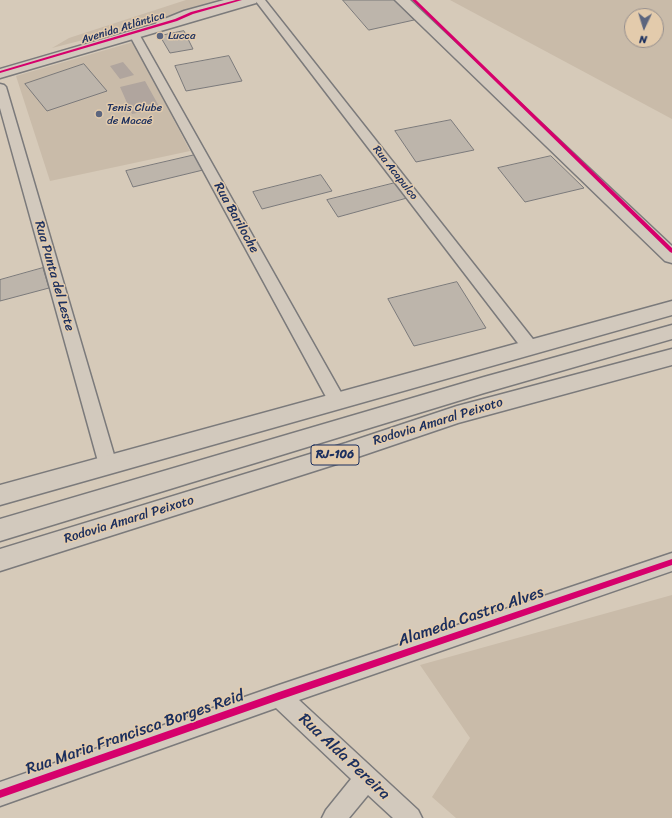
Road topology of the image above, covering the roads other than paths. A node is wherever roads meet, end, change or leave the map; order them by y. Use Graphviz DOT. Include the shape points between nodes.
graph roads {
  1 [pos="236,0"];
  2 [pos="251,0"];
  3 [pos="260,0"];
  4 [pos="402,0"];
  5 [pos="134,34"];
  6 [pos="0,71"];
  7 [pos="0,74"];
  8 [pos="0,87"];
  9 [pos="672,258"];
  10 [pos="672,308"];
  11 [pos="672,332"];
  12 [pos="530,347"];
  13 [pos="672,357"];
  14 [pos="337,402"];
  15 [pos="108,465"];
  16 [pos="0,495"];
  17 [pos="0,530"];
  18 [pos="0,560"];
  19 [pos="672,562"];
  20 [pos="279,696"];
  21 [pos="367,777"];
  22 [pos="0,794"];
  23 [pos="334,818"];
  24 [pos="410,818"];
  1 -- 6 [label="street"];
  2 -- 5 [label="main road, Avenida Atlântica"];
  3 -- 12 [label="street, Rua Acapulco"];
  4 -- 9 [label="main road"];
  5 -- 7 [label="main road, Avenida Atlântica"];
  5 -- 14 [label="street, Rua Bariloche"];
  8 -- 15 [label="street, Rua Punta del Leste"];
  10 -- 12 [label="main road"];
  11 -- 17 [label="main road, Rodovia Amaral Peixoto / RJ-106" via="484,385"];
  12 -- 14 [label="main road"];
  13 -- 18 [label="main road, Rodovia Amaral Peixoto / RJ-106" via="457,414"];
  14 -- 15 [label="main road"];
  15 -- 16 [label="main road"];
  19 -- 20 [label="street, Alameda Castro Alves"];
  20 -- 21 [label="street, Rua Alda Pereira"];
  20 -- 22 [label="street, Rua Maria Francisca Borges Reid"];
  21 -- 23 [label="street"];
  21 -- 24 [label="street, Rua Alda Pereira"];
}
